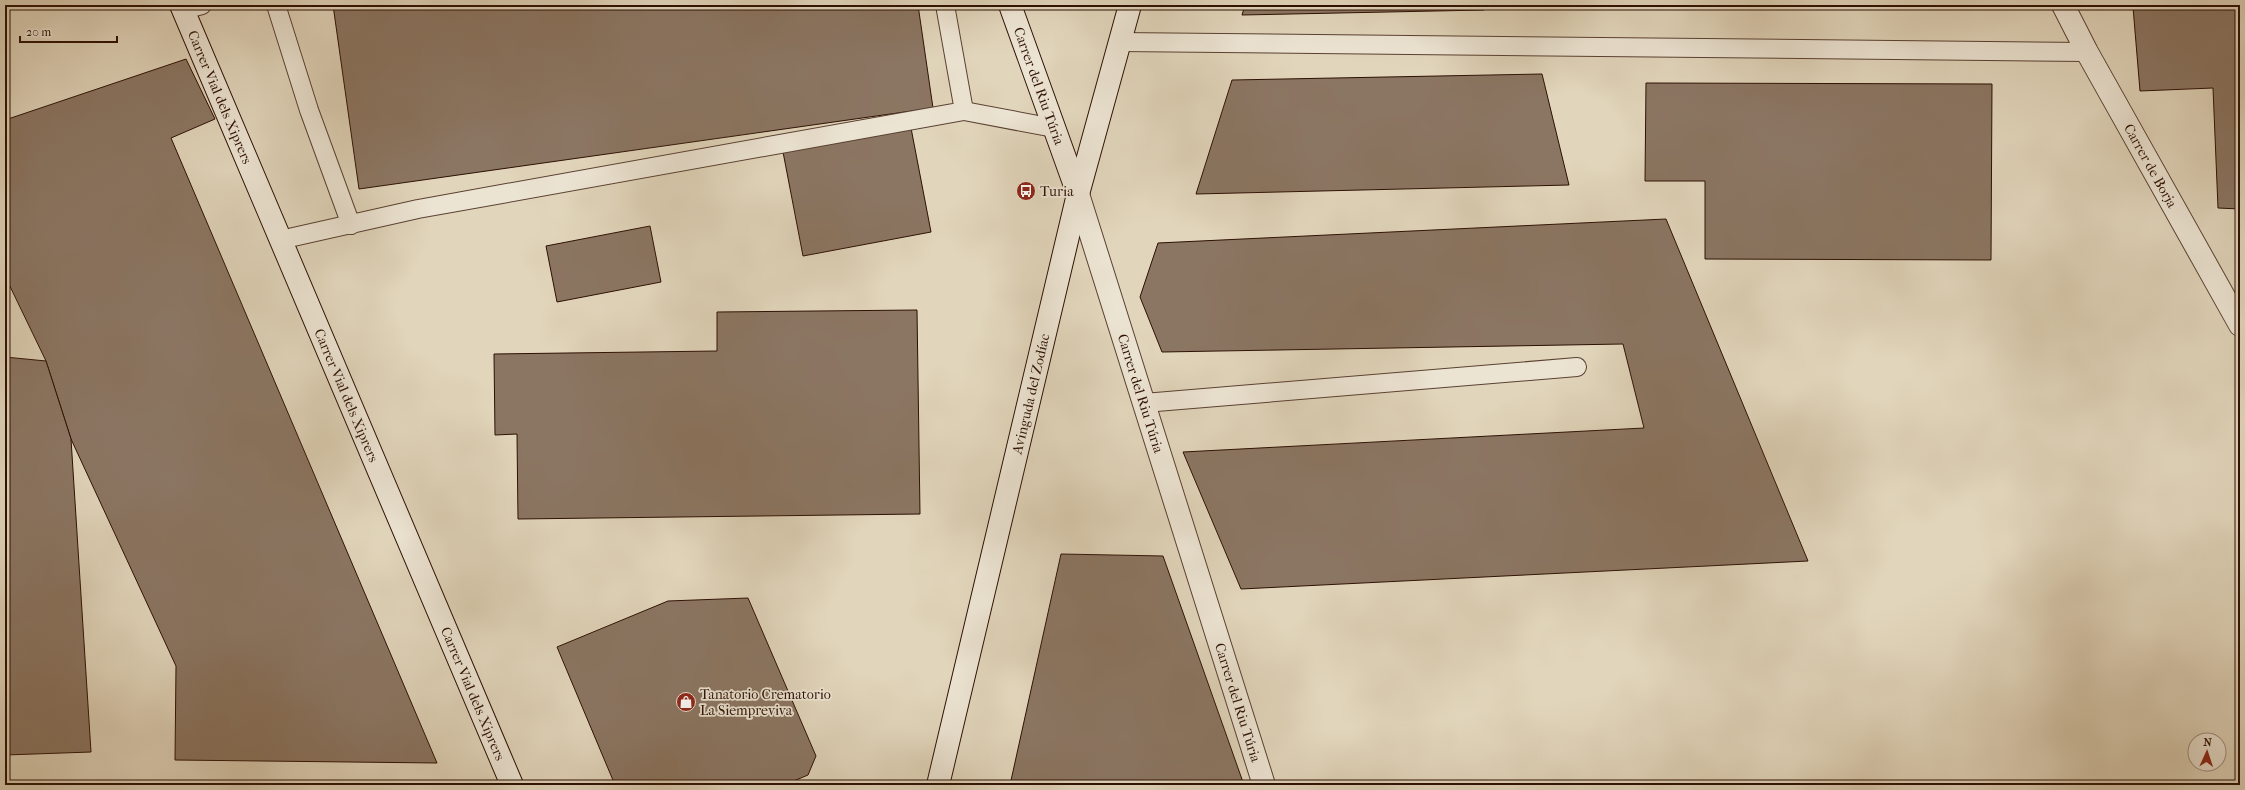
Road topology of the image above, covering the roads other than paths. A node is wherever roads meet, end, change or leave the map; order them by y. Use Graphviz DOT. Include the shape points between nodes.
graph roads {
  1 [pos="276,5"];
  2 [pos="945,5"];
  3 [pos="1010,5"];
  4 [pos="1130,5"];
  5 [pos="2063,5"];
  6 [pos="188,6"];
  7 [pos="1119,42"];
  8 [pos="2087,52"];
  9 [pos="964,112"];
  10 [pos="1054,128"];
  11 [pos="1078,194"];
  12 [pos="351,225"];
  13 [pos="280,240"];
  14 [pos="2240,325"];
  15 [pos="1577,367"];
  16 [pos="1144,403"];
  17 [pos="512,785"];
  18 [pos="938,785"];
  19 [pos="1264,785"];
  1 -- 12 [label="lane" via="309,110"];
  2 -- 9 [label="lane"];
  3 -- 10 [label="street, Carrer del Riu Túria"];
  4 -- 7 [label="street, Avinguda del Zodíac"];
  5 -- 8 [label="street, Carrer de Borja"];
  6 -- 13 [label="street, Carrer Vial dels Xiprers"];
  7 -- 8 [label="lane"];
  7 -- 11 [label="street, Avinguda del Zodíac"];
  8 -- 14 [label="street, Carrer de Borja"];
  9 -- 10 [label="lane"];
  9 -- 12 [label="lane" via="418,209"];
  10 -- 11 [label="street, Carrer del Riu Túria"];
  11 -- 16 [label="street, Carrer del Riu Túria"];
  11 -- 18 [label="street, Avinguda del Zodíac"];
  12 -- 13 [label="lane"];
  13 -- 17 [label="street, Carrer Vial dels Xiprers"];
  15 -- 16 [label="lane"];
  16 -- 19 [label="street, Carrer del Riu Túria"];
}
